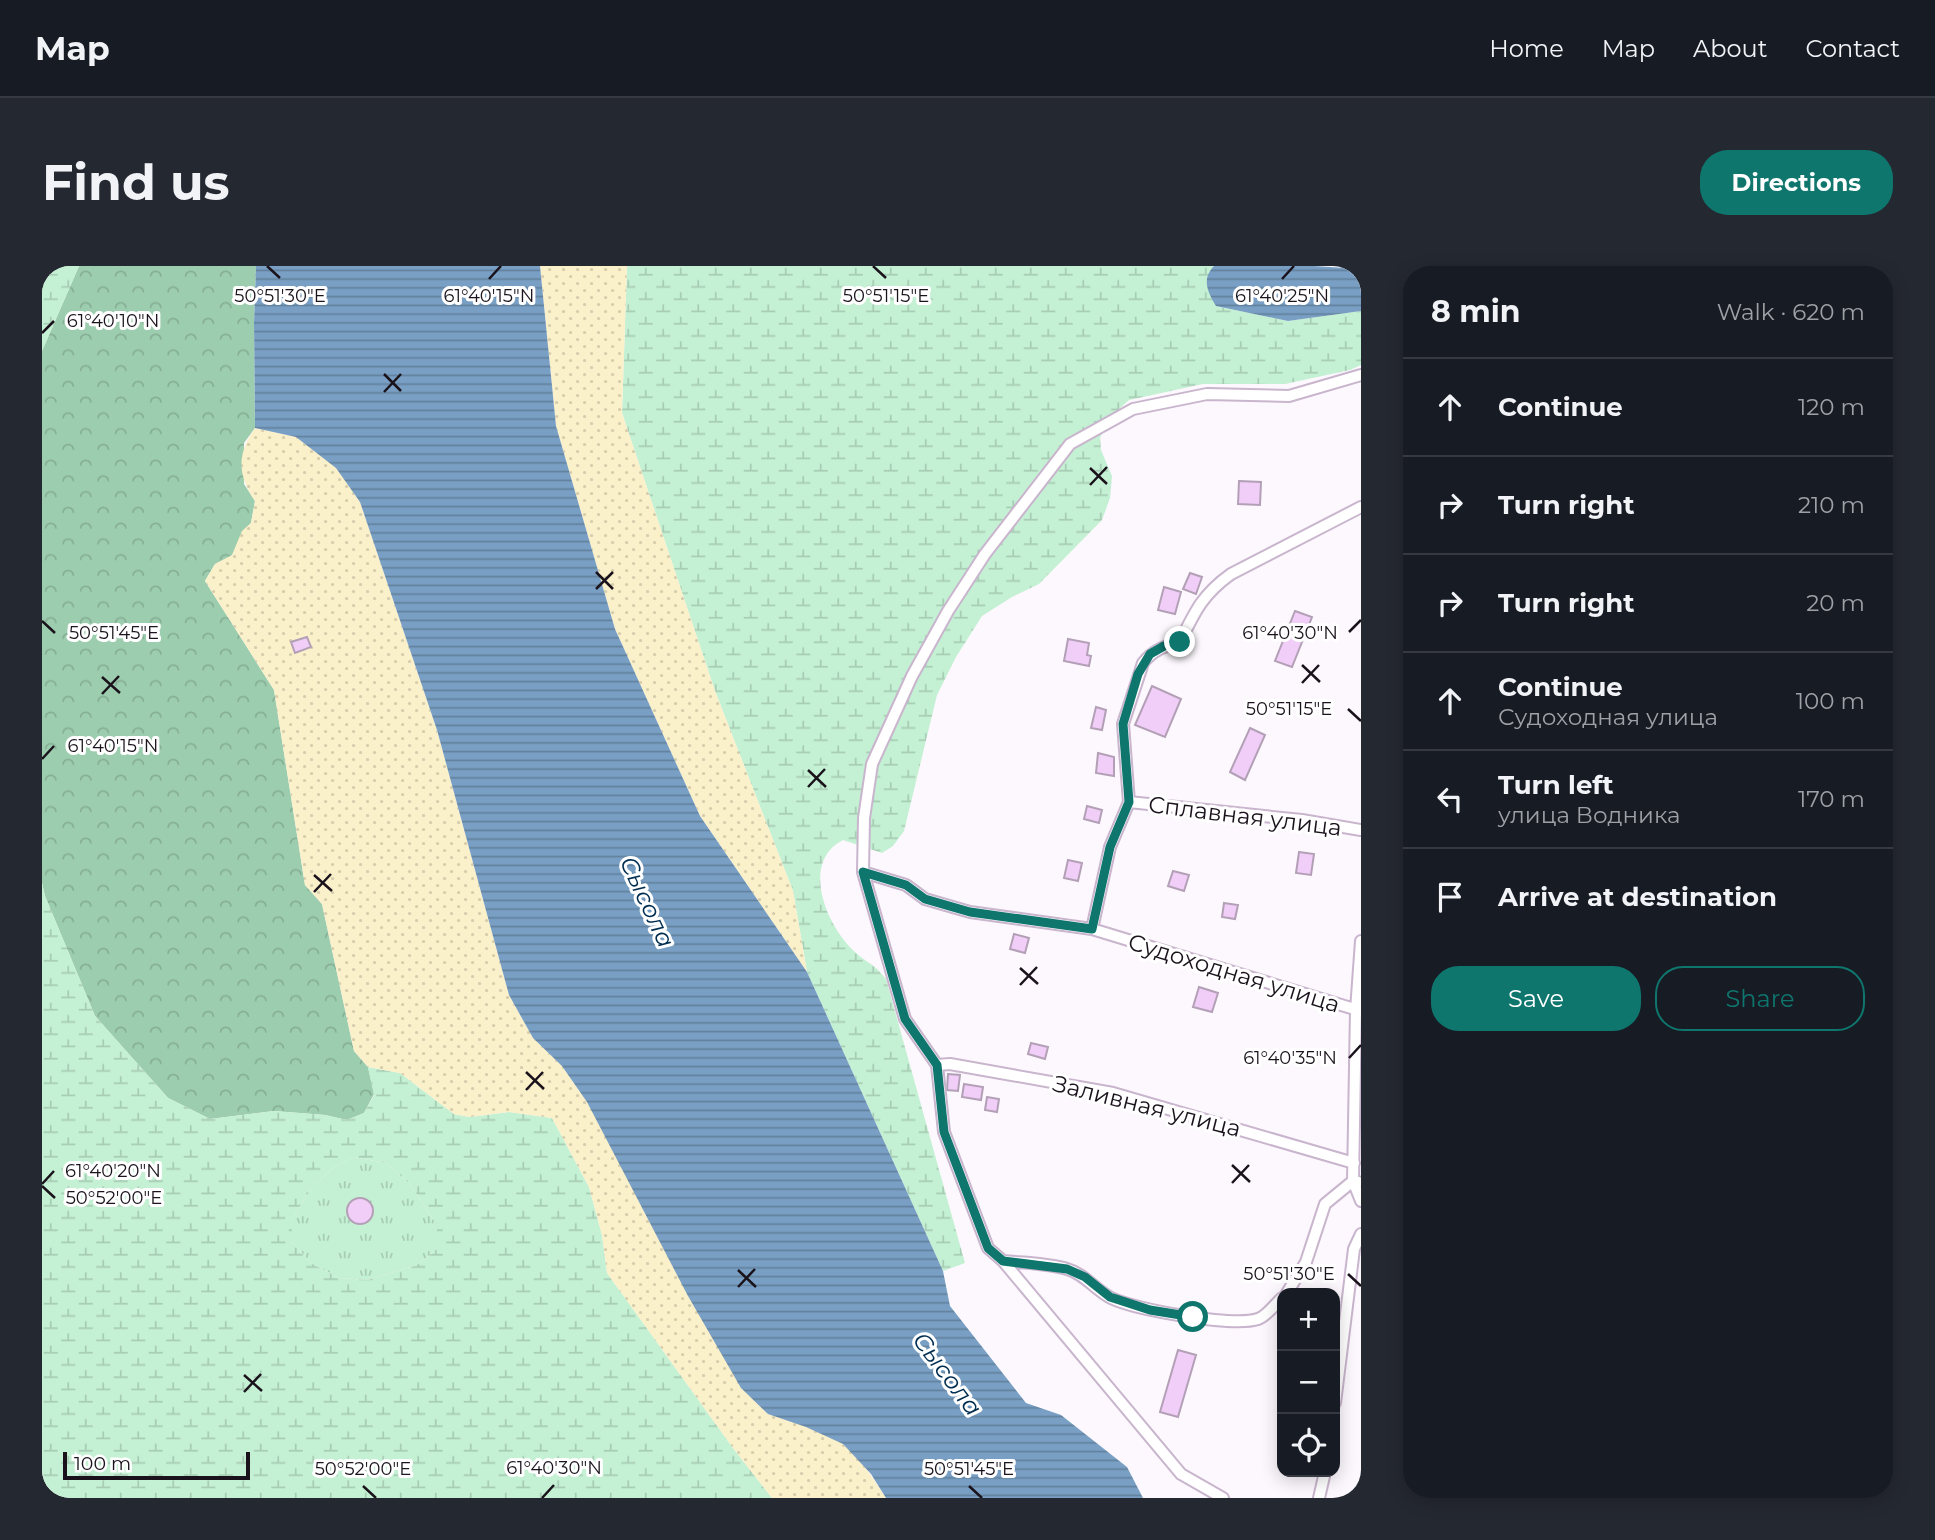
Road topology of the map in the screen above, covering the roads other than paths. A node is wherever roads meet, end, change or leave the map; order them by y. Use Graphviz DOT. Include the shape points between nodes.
graph roads {
  1 [pos="1361,375"];
  2 [pos="1361,507"];
  3 [pos="1129,802"];
  4 [pos="1361,830"];
  5 [pos="863,872"];
  6 [pos="1092,929"];
  7 [pos="1361,941"];
  8 [pos="1359,1011"];
  9 [pos="937,1065"];
  10 [pos="1354,1163"];
  11 [pos="1357,1182"];
  12 [pos="1361,1201"];
  13 [pos="1361,1234"];
  14 [pos="1003,1261"];
  15 [pos="1290,1288"];
  16 [pos="1277,1303"];
  17 [pos="1340,1362"];
  18 [pos="1324,1477"];
  19 [pos="1223,1498"];
  20 [pos="1319,1498"];
  1 -- 5 [label="street" via="1289,396 1207,394 1133,409 1070,444 985,554 912,676 872,764"];
  2 -- 3 [label="street" via="1231,574 1198,604 1180,642 1150,654 1123,724"];
  3 -- 4 [label="street, Сплавная улица"];
  3 -- 6 [label="street" via="1110,847"];
  5 -- 6 [label="street, Судоходная улица" via="906,885 925,899 970,912"];
  5 -- 9 [label="street" via="905,1019"];
  6 -- 8 [label="street, Судоходная улица"];
  7 -- 8 [label="street"];
  8 -- 10 [label="street"];
  9 -- 10 [label="street, Заливная улица" via="1112,1093"];
  9 -- 14 [label="street" via="944,1132 988,1248"];
  10 -- 11 [label="street"];
  11 -- 12 [label="street"];
  11 -- 15 [label="street" via="1325,1204 1306,1262"];
  13 -- 17 [label="street" via="1354,1249"];
  14 -- 16 [label="street" via="1067,1269 1110,1297 1193,1317 1260,1318"];
  14 -- 19 [label="street" via="1181,1474"];
  18 -- 20 [label="street"];
}
